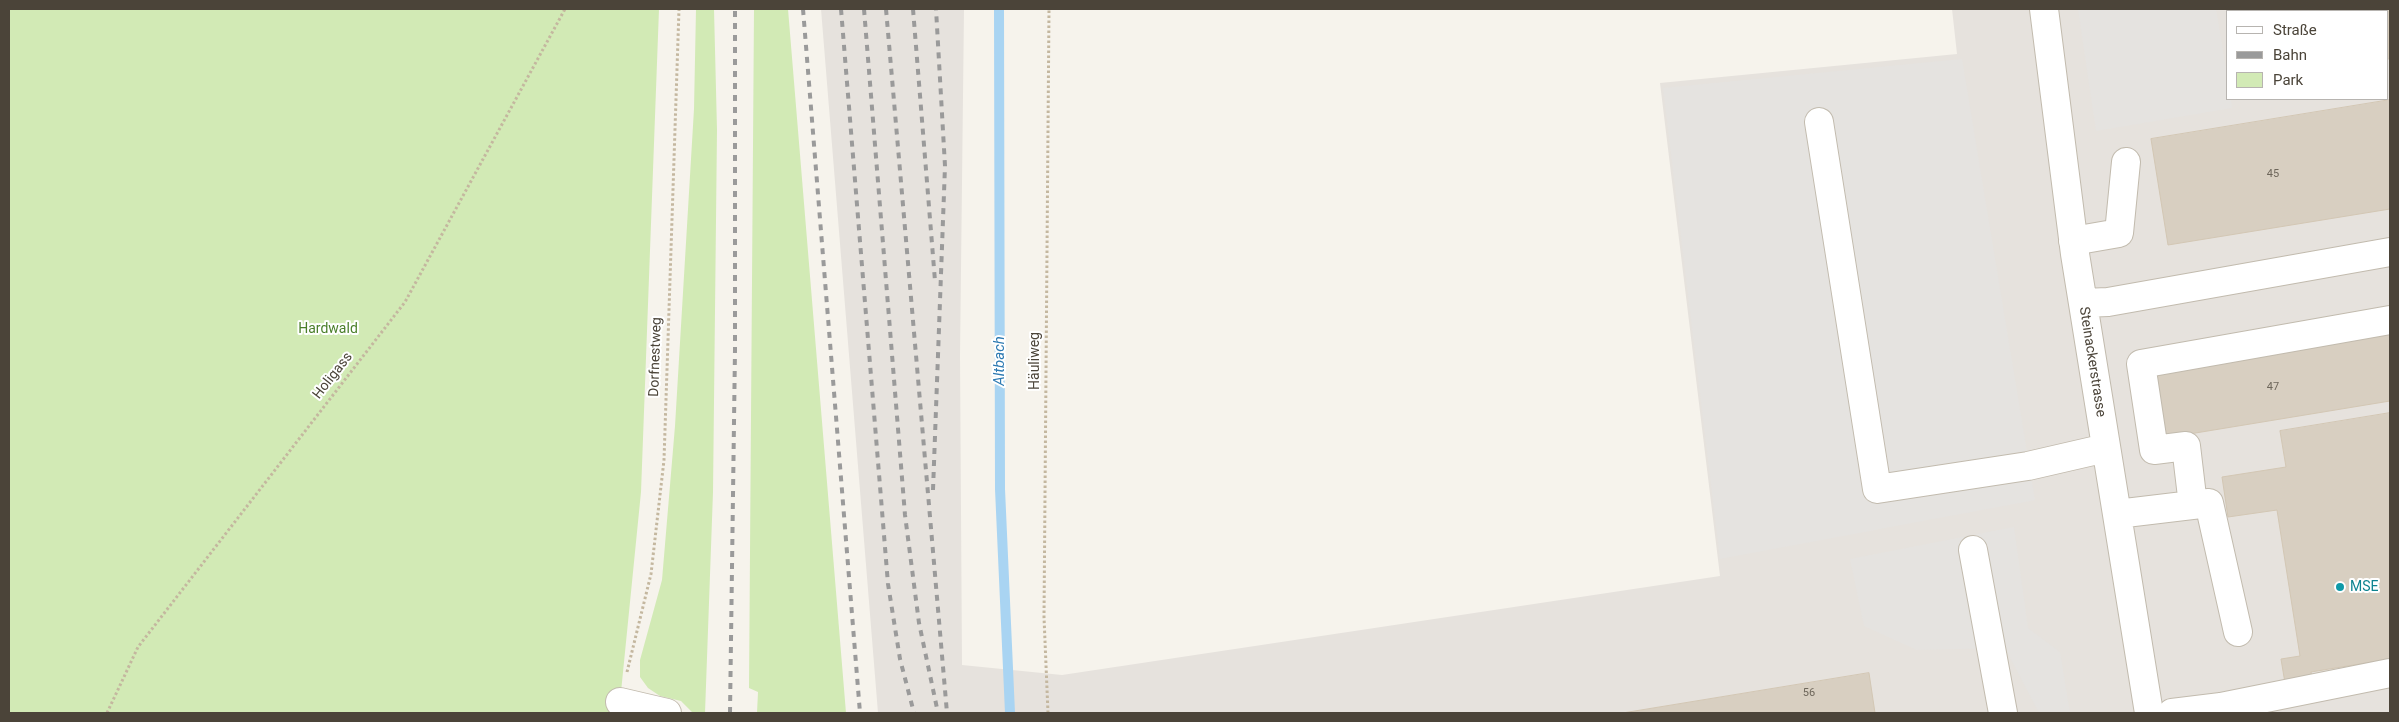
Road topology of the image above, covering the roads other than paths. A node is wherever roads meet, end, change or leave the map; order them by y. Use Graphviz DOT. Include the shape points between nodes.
graph roads {
  1 [pos="2044,9"];
  2 [pos="1819,122"];
  3 [pos="2126,162"];
  4 [pos="2073,241"];
  5 [pos="2390,252"];
  6 [pos="2083,303"];
  7 [pos="2390,320"];
  8 [pos="2106,448"];
  9 [pos="2193,505"];
  10 [pos="2117,514"];
  11 [pos="1973,550"];
  12 [pos="2238,632"];
  13 [pos="2390,673"];
  14 [pos="620,702"];
  15 [pos="667,713"];
  16 [pos="2003,713"];
  17 [pos="2149,713"];
  18 [pos="2172,713"];
  1 -- 4 [label="street, Steinackerstrasse"];
  2 -- 8 [label="street" via="1878,489 2028,466"];
  3 -- 4 [label="street" via="2120,233"];
  4 -- 6 [label="street, Steinackerstrasse"];
  5 -- 6 [label="street" via="2108,302"];
  6 -- 8 [label="street, Steinackerstrasse"];
  7 -- 9 [label="street" via="2141,364 2154,450 2186,446"];
  8 -- 10 [label="street, Steinackerstrasse"];
  9 -- 10 [label="street"];
  9 -- 12 [label="street" via="2209,503"];
  10 -- 17 [label="street, Steinackerstrasse"];
  11 -- 16 [label="street"];
  13 -- 18 [label="street" via="2221,707"];
  14 -- 15 [label="street"];
}
